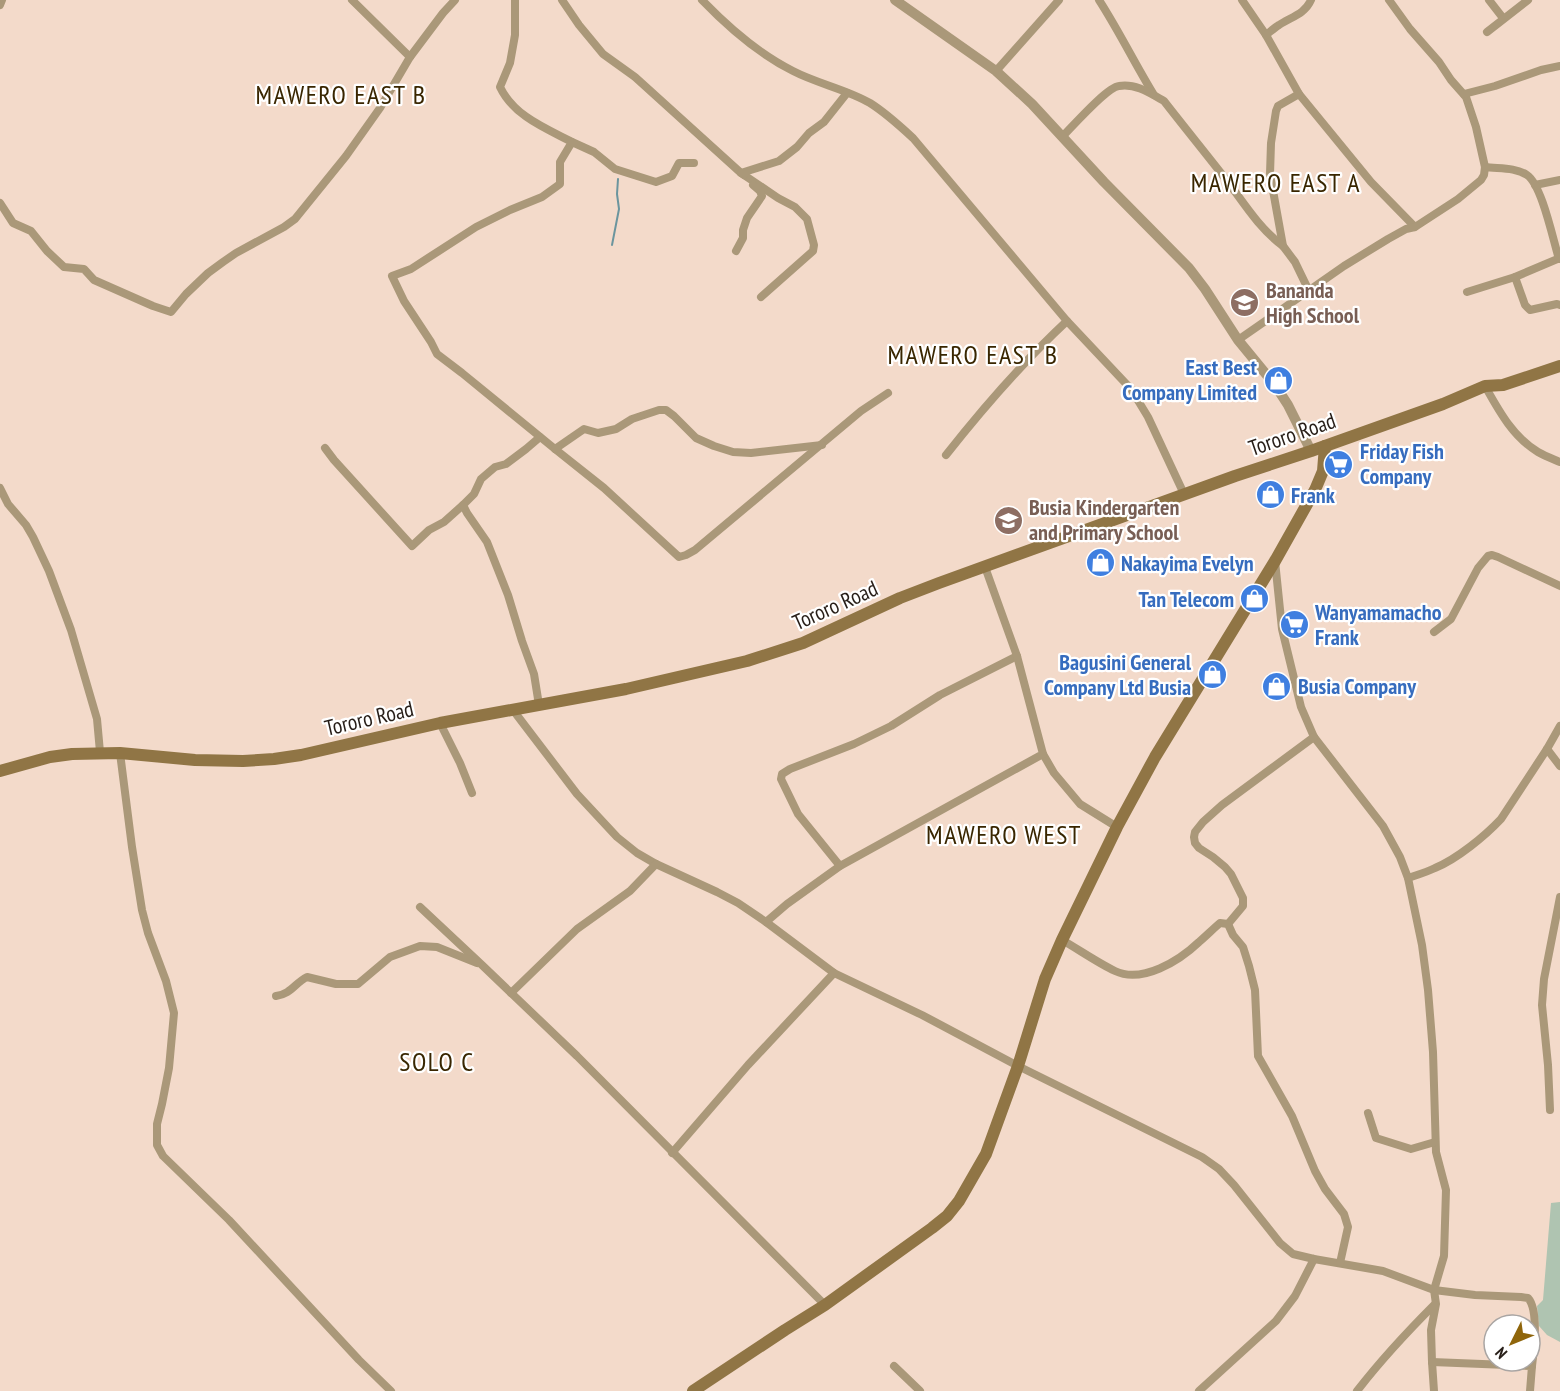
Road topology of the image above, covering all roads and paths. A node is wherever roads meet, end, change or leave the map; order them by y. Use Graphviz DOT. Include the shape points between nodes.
graph roads {
  1 [pos="2,0"];
  2 [pos="352,0"];
  3 [pos="455,0"];
  4 [pos="515,0"];
  5 [pos="562,0"];
  6 [pos="702,0"];
  7 [pos="895,0"];
  8 [pos="1059,0"];
  9 [pos="1100,0"];
  10 [pos="1242,0"];
  11 [pos="1311,0"];
  12 [pos="1389,0"];
  13 [pos="1489,0"];
  14 [pos="1528,0"];
  15 [pos="0,5"];
  16 [pos="1503,18"];
  17 [pos="1487,32"];
  18 [pos="1266,35"];
  19 [pos="410,57"];
  20 [pos="1560,66"];
  21 [pos="996,71"];
  22 [pos="847,93"];
  23 [pos="1299,94"];
  24 [pos="1464,94"];
  25 [pos="1154,95"];
  26 [pos="1062,137"];
  27 [pos="572,142"];
  28 [pos="694,163"];
  29 [pos="1485,167"];
  30 [pos="741,172"];
  31 [pos="1560,180"];
  32 [pos="1535,185"];
  33 [pos="0,203"];
  34 [pos="1415,227"];
  35 [pos="1283,246"];
  36 [pos="736,251"];
  37 [pos="1559,258"];
  38 [pos="1515,277"];
  39 [pos="1309,291"];
  40 [pos="1467,292"];
  41 [pos="761,297"];
  42 [pos="1560,305"];
  43 [pos="1067,321"];
  44 [pos="1238,340"];
  45 [pos="1560,366"];
  46 [pos="1485,386"];
  47 [pos="888,393"];
  48 [pos="540,436"];
  49 [pos="822,445"];
  50 [pos="1325,446"];
  51 [pos="325,448"];
  52 [pos="555,449"];
  53 [pos="1311,451"];
  54 [pos="946,455"];
  55 [pos="1560,462"];
  56 [pos="0,488"];
  57 [pos="1184,494"];
  58 [pos="464,505"];
  59 [pos="1275,561"];
  60 [pos="985,567"];
  61 [pos="1560,586"];
  62 [pos="1434,632"];
  63 [pos="1017,656"];
  64 [pos="539,705"];
  65 [pos="513,710"];
  66 [pos="440,723"];
  67 [pos="1560,726"];
  68 [pos="1314,737"];
  69 [pos="1547,749"];
  70 [pos="100,752"];
  71 [pos="120,753"];
  72 [pos="1043,754"];
  73 [pos="1560,766"];
  74 [pos="0,771"];
  75 [pos="472,793"];
  76 [pos="1117,827"];
  77 [pos="656,864"];
  78 [pos="840,866"];
  79 [pos="1408,878"];
  80 [pos="1560,897"];
  81 [pos="420,908"];
  82 [pos="766,922"];
  83 [pos="1228,924"];
  84 [pos="1062,940"];
  85 [pos="483,966"];
  86 [pos="834,973"];
  87 [pos="511,993"];
  88 [pos="276,996"];
  89 [pos="1018,1066"];
  90 [pos="1550,1110"];
  91 [pos="1368,1113"];
  92 [pos="1435,1142"];
  93 [pos="672,1153"];
  94 [pos="1314,1259"];
  95 [pos="1340,1263"];
  96 [pos="1434,1290"];
  97 [pos="1436,1304"];
  98 [pos="825,1305"];
  99 [pos="1533,1313"];
  100 [pos="1432,1362"];
  101 [pos="1482,1364"];
  102 [pos="894,1366"];
  103 [pos="1531,1373"];
  104 [pos="391,1391"];
  105 [pos="693,1391"];
  106 [pos="920,1391"];
  107 [pos="1199,1391"];
  108 [pos="1357,1391"];
  109 [pos="1434,1391"];
  110 [pos="1530,1391"];
  1 -- 15 [label="street"];
  2 -- 19 [label="street"];
  3 -- 19 [label="street"];
  4 -- 27 [label="street" via="515,35 500,87 524,117"];
  5 -- 30 [label="street" via="603,54 635,77"];
  6 -- 22 [label="street" via="764,54 793,71"];
  7 -- 21 [label="street"];
  8 -- 21 [label="street"];
  9 -- 25 [label="street"];
  10 -- 18 [label="street"];
  11 -- 18 [label="street" via="1302,12"];
  12 -- 24 [label="street"];
  13 -- 16 [label="street"];
  14 -- 16 [label="street"];
  16 -- 17 [label="street"];
  18 -- 23 [label="street"];
  19 -- 33 [label="street" via="346,156 295,219 236,253 186,294 171,312 94,280 84,269 64,267 31,231 13,223"];
  20 -- 24 [label="street"];
  21 -- 26 [label="street"];
  22 -- 30 [label="street" via="824,122 779,161"];
  22 -- 43 [label="street" via="870,104 913,138"];
  23 -- 34 [label="street" via="1371,182"];
  23 -- 35 [label="street" via="1278,106 1271,143 1270,174"];
  24 -- 29 [label="street"];
  25 -- 26 [label="street" via="1132,86 1114,87"];
  25 -- 35 [label="street" via="1164,101 1258,224"];
  26 -- 44 [label="street" via="1189,268"];
  27 -- 28 [label="street" via="594,152 615,169 656,182 672,176 679,163"];
  27 -- 48 [label="street" via="560,162 560,184 392,276 436,354"];
  29 -- 32 [label="street" via="1527,175"];
  29 -- 34 [label="street" via="1480,180 1458,200"];
  30 -- 36 [label="street" via="762,196 747,218"];
  30 -- 41 [label="street" via="807,219 814,245 806,258"];
  31 -- 32 [label="street"];
  32 -- 37 [label="street"];
  34 -- 39 [label="street" via="1388,239"];
  35 -- 39 [label="street"];
  37 -- 38 [label="street"];
  38 -- 40 [label="street"];
  38 -- 42 [label="street" via="1530,310"];
  39 -- 44 [label="street"];
  43 -- 54 [label="street" via="1017,370"];
  43 -- 57 [label="street" via="1138,399"];
  44 -- 53 [label="street" via="1275,385"];
  45 -- 46 [label="main road, Tororo Road" via="1503,385"];
  46 -- 50 [label="main road, Tororo Road"];
  46 -- 55 [label="street" via="1518,435 1539,453"];
  47 -- 49 [label="street"];
  48 -- 52 [label="street"];
  48 -- 58 [label="street" via="481,479"];
  49 -- 52 [label="street" via="733,452 696,438 674,416 659,410 632,418 616,429 598,433 584,429"];
  49 -- 52 [label="street" via="695,550 679,557"];
  50 -- 53 [label="main road, Tororo Road"];
  50 -- 59 [label="main road" via="1321,479"];
  51 -- 58 [label="street" via="412,546"];
  53 -- 57 [label="main road, Tororo Road"];
  56 -- 70 [label="street" via="26,525 49,571 97,719"];
  57 -- 60 [label="main road, Tororo Road"];
  58 -- 64 [label="street" via="486,542 508,595 534,674"];
  59 -- 68 [label="street" via="1282,629 1301,707"];
  59 -- 76 [label="main road" via="1155,757"];
  60 -- 63 [label="street"];
  60 -- 64 [label="main road, Tororo Road" via="920,590 771,654"];
  61 -- 62 [label="street" via="1488,556 1451,619"];
  63 -- 72 [label="street"];
  63 -- 78 [label="street" via="854,744 782,774 798,814"];
  64 -- 65 [label="main road, Tororo Road"];
  65 -- 66 [label="main road, Tororo Road"];
  65 -- 77 [label="street" via="590,808 622,842"];
  66 -- 71 [label="main road, Tororo Road" via="274,759 202,760"];
  66 -- 75 [label="street"];
  67 -- 69 [label="street"];
  68 -- 79 [label="street" via="1383,826"];
  68 -- 83 [label="street" via="1222,805 1195,832 1195,843 1231,873 1244,898 1243,906"];
  69 -- 73 [label="street"];
  69 -- 79 [label="street" via="1495,826 1450,860"];
  70 -- 71 [label="main road, Tororo Road"];
  70 -- 74 [label="main road, Tororo Road" via="50,757"];
  71 -- 104 [label="street" via="142,910 174,1013 157,1145 163,1156"];
  72 -- 76 [label="street" via="1080,804"];
  72 -- 78 [label="street"];
  76 -- 84 [label="main road"];
  77 -- 82 [label="street" via="738,903"];
  77 -- 87 [label="street" via="630,891 577,928"];
  78 -- 82 [label="street"];
  79 -- 92 [label="street" via="1428,990"];
  80 -- 90 [label="street" via="1542,1005"];
  81 -- 85 [label="street"];
  82 -- 86 [label="street"];
  83 -- 84 [label="street" via="1220,923 1179,958 1151,972 1131,976"];
  83 -- 95 [label="street" via="1243,947 1255,990 1258,1056 1292,1116 1315,1171 1344,1214 1348,1227"];
  84 -- 89 [label="main road" via="1039,996"];
  85 -- 87 [label="street"];
  85 -- 88 [label="street" via="438,947 420,946 390,957 358,984 336,984 308,977 289,992"];
  86 -- 89 [label="street"];
  86 -- 93 [label="street"];
  87 -- 93 [label="street"];
  89 -- 94 [label="street" via="1202,1156 1234,1185 1287,1250"];
  89 -- 98 [label="main road" via="986,1154 947,1216"];
  91 -- 92 [label="street" via="1376,1138 1412,1149"];
  92 -- 96 [label="street" via="1446,1190 1444,1256"];
  93 -- 98 [label="street"];
  94 -- 95 [label="street"];
  94 -- 107 [label="street" via="1295,1296 1276,1321"];
  95 -- 96 [label="street" via="1383,1271"];
  96 -- 97 [label="street"];
  96 -- 99 [label="street" via="1528,1298"];
  97 -- 100 [label="street" via="1431,1330"];
  97 -- 108 [label="street"];
  98 -- 105 [label="main road"];
  100 -- 101 [label="street"];
  100 -- 109 [label="street"];
  102 -- 106 [label="street"];
  103 -- 110 [label="street"];
}
